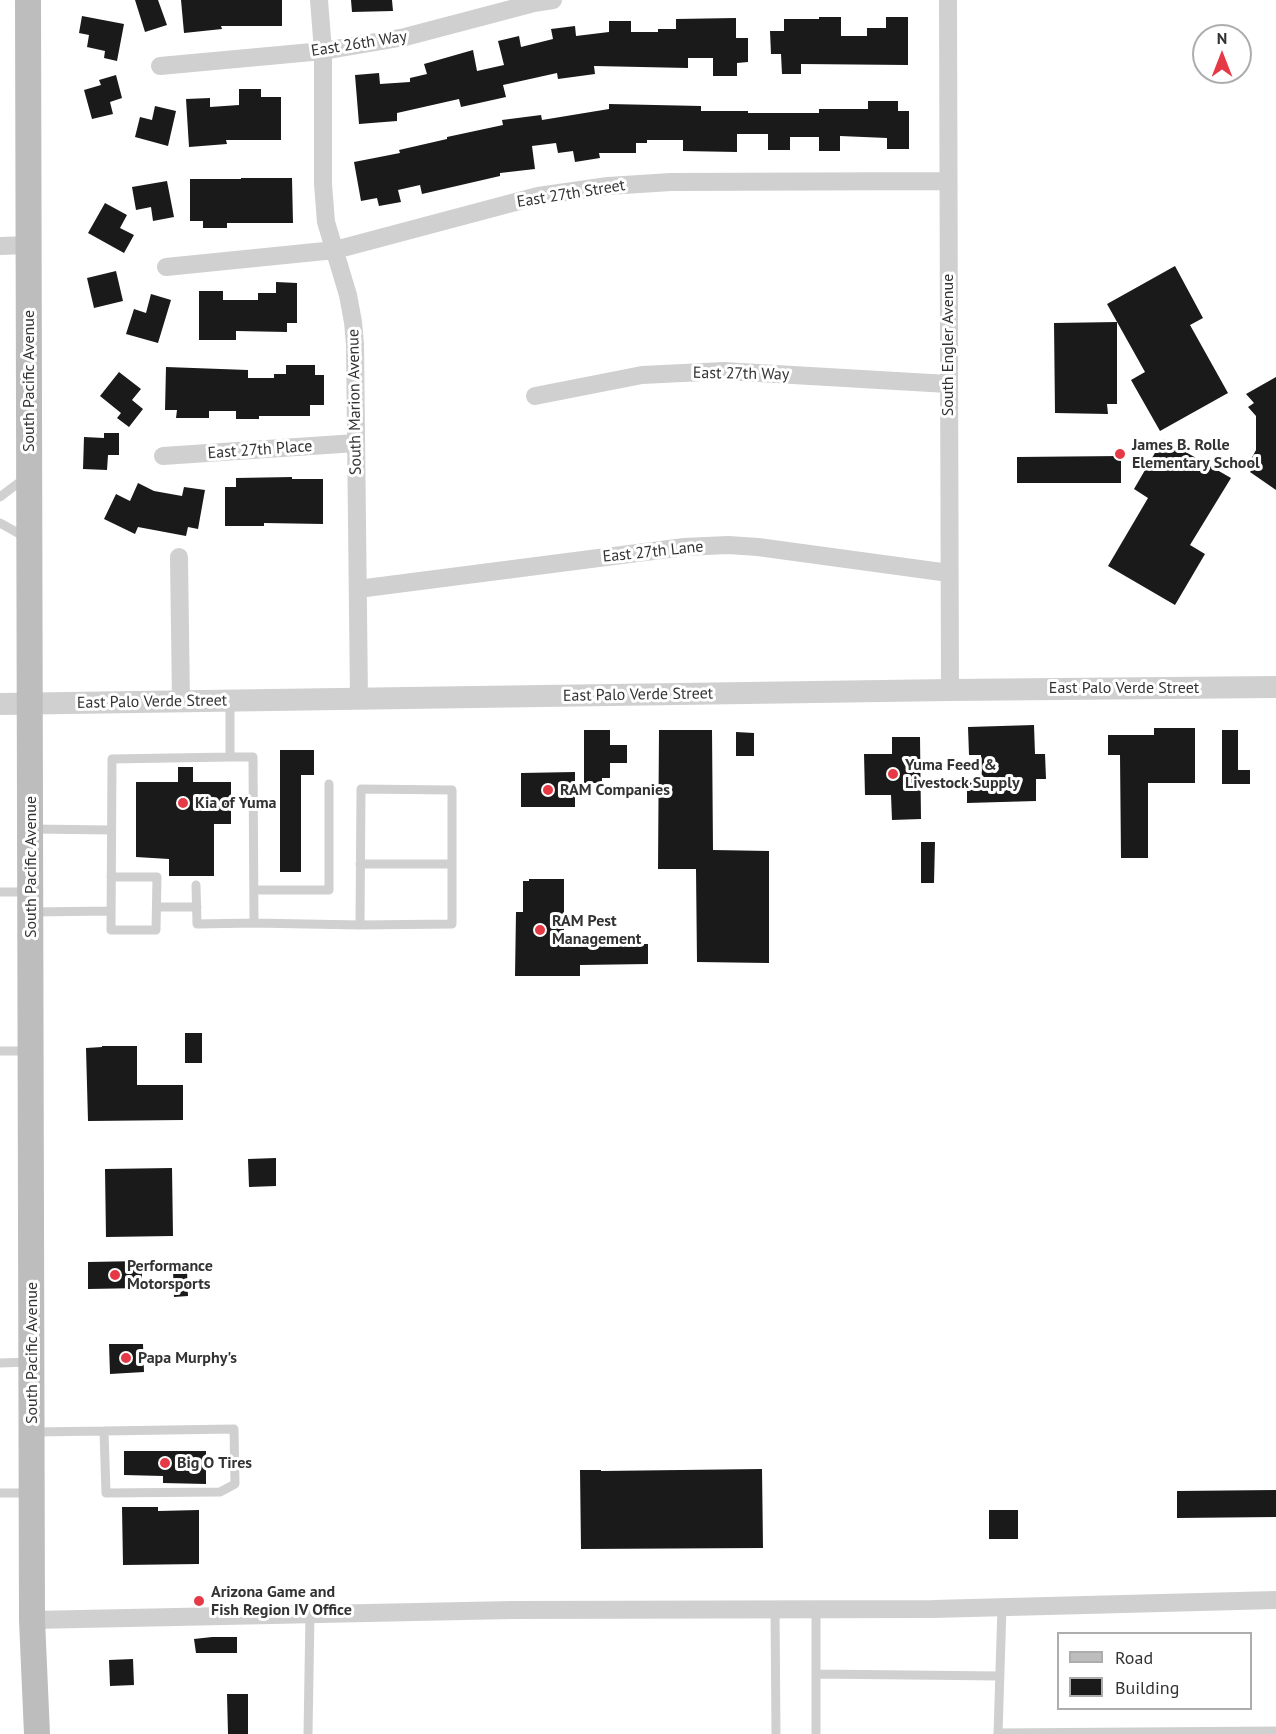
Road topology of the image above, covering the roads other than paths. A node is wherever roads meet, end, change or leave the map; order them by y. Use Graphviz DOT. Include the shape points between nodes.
graph roads {
  1 [pos="28,0"];
  2 [pos="319,0"];
  3 [pos="553,0"];
  4 [pos="948,0"];
  5 [pos="323,51"];
  6 [pos="160,66"];
  7 [pos="948,181"];
  8 [pos="29,245"];
  9 [pos="0,246"];
  10 [pos="335,250"];
  11 [pos="166,267"];
  12 [pos="948,384"];
  13 [pos="535,396"];
  14 [pos="356,443"];
  15 [pos="163,456"];
  16 [pos="29,475"];
  17 [pos="0,497"];
  18 [pos="0,523"];
  19 [pos="29,539"];
  20 [pos="179,557"];
  21 [pos="949,573"];
  22 [pos="358,589"];
  23 [pos="1276,687"];
  24 [pos="950,690"];
  25 [pos="359,700"];
  26 [pos="230,701"];
  27 [pos="181,702"];
  28 [pos="0,704"];
  29 [pos="30,704"];
  30 [pos="230,758"];
  31 [pos="329,784"];
  32 [pos="30,829"];
  33 [pos="111,830"];
  34 [pos="360,864"];
  35 [pos="452,864"];
  36 [pos="111,877"];
  37 [pos="196,885"];
  38 [pos="254,890"];
  39 [pos="0,892"];
  40 [pos="31,902"];
  41 [pos="157,907"];
  42 [pos="197,907"];
  43 [pos="111,911"];
  44 [pos="254,924"];
  45 [pos="360,925"];
  46 [pos="0,1051"];
  47 [pos="31,1051"];
  48 [pos="32,1362"];
  49 [pos="0,1363"];
  50 [pos="104,1431"];
  51 [pos="32,1432"];
  52 [pos="0,1492"];
  53 [pos="32,1493"];
  54 [pos="1276,1600"];
  55 [pos="1002,1607"];
  56 [pos="775,1609"];
  57 [pos="816,1609"];
  58 [pos="310,1614"];
  59 [pos="32,1620"];
  60 [pos="816,1674"];
  61 [pos="1000,1676"];
  62 [pos="1276,1731"];
  63 [pos="998,1733"];
  64 [pos="38,1734"];
  65 [pos="308,1734"];
  66 [pos="776,1734"];
  67 [pos="816,1734"];
  1 -- 8 [label="main road, South Pacific Avenue"];
  2 -- 5 [label="street, South Marion Avenue"];
  3 -- 5 [label="street, East 26th Way" via="405,37"];
  4 -- 7 [label="street, South Engler Avenue"];
  5 -- 6 [label="street, East 26th Way"];
  5 -- 10 [label="street, South Marion Avenue" via="322,184"];
  7 -- 10 [label="street, East 27th Street" via="671,182 608,186 538,196"];
  7 -- 12 [label="street, South Engler Avenue"];
  8 -- 9 [label="street"];
  8 -- 16 [label="main road, South Pacific Avenue"];
  10 -- 11 [label="street, East 27th Street"];
  10 -- 14 [label="street, South Marion Avenue" via="353,322"];
  12 -- 13 [label="street, East 27th Way" via="724,371 642,375"];
  12 -- 21 [label="street, South Engler Avenue"];
  14 -- 15 [label="street, East 27th Place"];
  14 -- 22 [label="street, South Marion Avenue"];
  16 -- 17 [label="lane"];
  16 -- 19 [label="main road, South Pacific Avenue"];
  18 -- 19 [label="lane"];
  19 -- 29 [label="main road, South Pacific Avenue"];
  20 -- 27 [label="street"];
  21 -- 22 [label="street, East 27th Lane" via="728,545 684,547"];
  21 -- 24 [label="street, South Engler Avenue"];
  22 -- 25 [label="street, South Marion Avenue"];
  23 -- 24 [label="street, East Palo Verde Street"];
  24 -- 25 [label="street, East Palo Verde Street"];
  25 -- 26 [label="street, East Palo Verde Street"];
  26 -- 27 [label="street, East Palo Verde Street"];
  26 -- 30 [label="lane"];
  27 -- 29 [label="street, East Palo Verde Street"];
  28 -- 29 [label="street, East Palo Verde Street"];
  29 -- 32 [label="main road, South Pacific Avenue"];
  30 -- 33 [label="lane" via="112,759"];
  30 -- 38 [label="lane" via="253,758"];
  31 -- 38 [label="lane" via="329,890"];
  32 -- 33 [label="lane"];
  32 -- 40 [label="main road, South Pacific Avenue"];
  33 -- 36 [label="lane"];
  34 -- 35 [label="lane"];
  34 -- 35 [label="lane" via="360,789 452,789"];
  34 -- 45 [label="lane"];
  35 -- 45 [label="lane" via="452,924"];
  36 -- 41 [label="lane" via="157,877"];
  36 -- 43 [label="lane"];
  37 -- 42 [label="lane"];
  38 -- 44 [label="lane"];
  39 -- 40 [label="lane"];
  40 -- 43 [label="lane"];
  40 -- 47 [label="main road, South Pacific Avenue"];
  41 -- 42 [label="lane"];
  41 -- 43 [label="lane" via="156,930 111,930"];
  42 -- 44 [label="lane" via="197,924"];
  44 -- 45 [label="lane"];
  46 -- 47 [label="lane"];
  47 -- 48 [label="main road, South Pacific Avenue"];
  48 -- 49 [label="lane"];
  48 -- 51 [label="main road, South Pacific Avenue"];
  50 -- 50 [label="lane" via="234,1429 235,1484 220,1492 106,1493"];
  50 -- 51 [label="lane"];
  51 -- 53 [label="main road, South Pacific Avenue"];
  52 -- 53 [label="lane"];
  53 -- 59 [label="main road, South Pacific Avenue"];
  54 -- 55 [label="street"];
  55 -- 57 [label="street"];
  55 -- 61 [label="lane"];
  56 -- 57 [label="street"];
  56 -- 58 [label="street"];
  56 -- 66 [label="lane"];
  57 -- 60 [label="lane"];
  58 -- 59 [label="street"];
  58 -- 65 [label="lane"];
  59 -- 64 [label="main road, South Pacific Avenue"];
  60 -- 61 [label="lane"];
  60 -- 67 [label="lane"];
  61 -- 63 [label="lane"];
  62 -- 63 [label="lane"];
}
